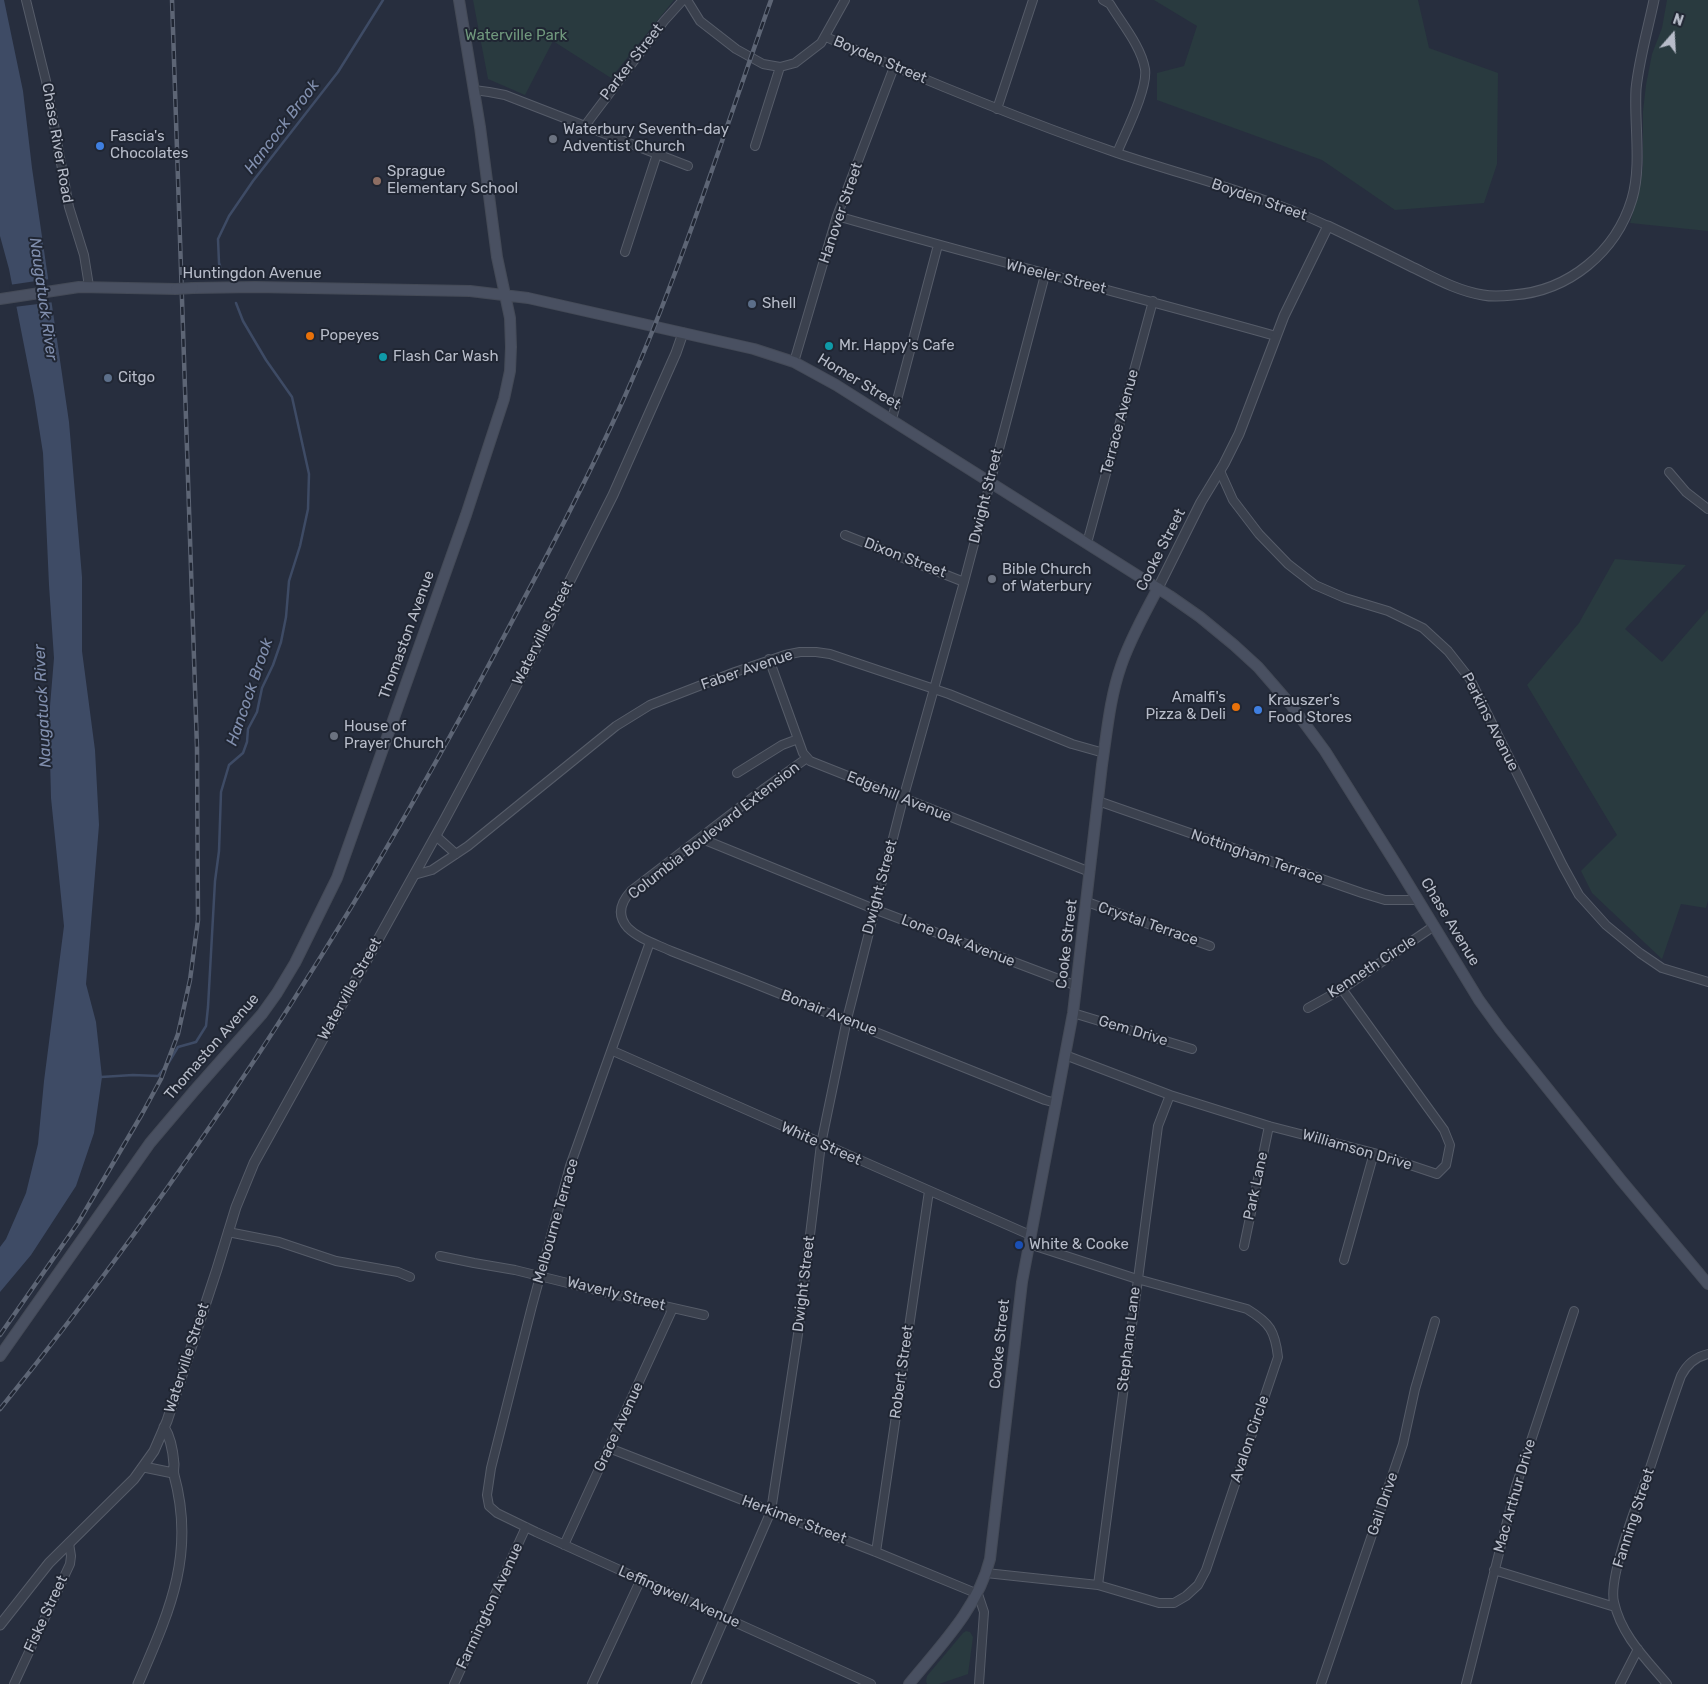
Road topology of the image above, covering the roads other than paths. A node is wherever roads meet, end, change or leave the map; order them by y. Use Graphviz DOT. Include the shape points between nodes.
graph roads {
  1 [pos="26,0"];
  2 [pos="459,0"];
  3 [pos="685,0"];
  4 [pos="845,0"];
  5 [pos="1034,0"];
  6 [pos="1103,0"];
  7 [pos="1654,0"];
  8 [pos="826,37"];
  9 [pos="780,66"];
  10 [pos="894,67"];
  11 [pos="474,90"];
  12 [pos="997,109"];
  13 [pos="584,127"];
  14 [pos="755,146"];
  15 [pos="1118,153"];
  16 [pos="657,154"];
  17 [pos="688,166"];
  18 [pos="837,216"];
  19 [pos="1328,226"];
  20 [pos="938,245"];
  21 [pos="625,252"];
  22 [pos="1045,274"];
  23 [pos="89,286"];
  24 [pos="505,294"];
  25 [pos="0,299"];
  26 [pos="1152,301"];
  27 [pos="683,333"];
  28 [pos="1276,336"];
  29 [pos="794,362"];
  30 [pos="892,419"];
  31 [pos="1220,471"];
  32 [pos="1669,472"];
  33 [pos="990,481"];
  34 [pos="1708,510"];
  35 [pos="845,535"];
  36 [pos="1087,543"];
  37 [pos="964,582"];
  38 [pos="1158,588"];
  39 [pos="769,659"];
  40 [pos="935,689"];
  41 [pos="798,738"];
  42 [pos="1104,753"];
  43 [pos="807,758"];
  44 [pos="737,773"];
  45 [pos="903,799"];
  46 [pos="1098,801"];
  47 [pos="436,836"];
  48 [pos="700,838"];
  49 [pos="456,854"];
  50 [pos="1090,872"];
  51 [pos="414,875"];
  52 [pos="1418,900"];
  53 [pos="1087,902"];
  54 [pos="622,904"];
  55 [pos="874,909"];
  56 [pos="1434,926"];
  57 [pos="650,942"];
  58 [pos="1210,946"];
  59 [pos="1708,982"];
  60 [pos="1077,986"];
  61 [pos="1342,989"];
  62 [pos="1308,1008"];
  63 [pos="1073,1013"];
  64 [pos="847,1019"];
  65 [pos="1192,1049"];
  66 [pos="612,1051"];
  67 [pos="1066,1055"];
  68 [pos="1170,1095"];
  69 [pos="1056,1103"];
  70 [pos="1269,1126"];
  71 [pos="821,1144"];
  72 [pos="1374,1154"];
  73 [pos="929,1191"];
  74 [pos="228,1232"];
  75 [pos="1030,1240"];
  76 [pos="1244,1246"];
  77 [pos="440,1256"];
  78 [pos="1344,1260"];
  79 [pos="541,1276"];
  80 [pos="410,1277"];
  81 [pos="1137,1279"];
  82 [pos="1708,1284"];
  83 [pos="673,1308"];
  84 [pos="1574,1311"];
  85 [pos="704,1315"];
  86 [pos="1435,1321"];
  87 [pos="1708,1354"];
  88 [pos="0,1356"];
  89 [pos="164,1427"];
  90 [pos="609,1448"];
  91 [pos="144,1467"];
  92 [pos="173,1473"];
  93 [pos="489,1506"];
  94 [pos="771,1511"];
  95 [pos="526,1528"];
  96 [pos="69,1543"];
  97 [pos="564,1545"];
  98 [pos="876,1552"];
  99 [pos="1494,1570"];
  100 [pos="986,1573"];
  101 [pos="641,1579"];
  102 [pos="1098,1585"];
  103 [pos="978,1594"];
  104 [pos="1615,1608"];
  105 [pos="726,1618"];
  106 [pos="0,1624"];
  107 [pos="1638,1649"];
  108 [pos="16,1683"];
  109 [pos="138,1684"];
  110 [pos="454,1684"];
  111 [pos="592,1684"];
  112 [pos="696,1684"];
  113 [pos="871,1684"];
  114 [pos="909,1684"];
  115 [pos="979,1684"];
  116 [pos="1321,1684"];
  117 [pos="1466,1684"];
  118 [pos="1620,1684"];
  119 [pos="1667,1684"];
  1 -- 23 [label="street, Chase River Road" via="46,81 69,208 84,255"];
  2 -- 11 [label="main road, Thomaston Avenue"];
  3 -- 9 [label="street" via="700,21 736,49 763,64"];
  3 -- 13 [label="street, Parker Street" via="664,21"];
  4 -- 8 [label="street"];
  5 -- 12 [label="street"];
  6 -- 15 [label="street" via="1110,4 1138,48 1145,70 1143,88"];
  7 -- 19 [label="street, Boyden Street" via="1636,89 1637,169 1632,198 1611,242 1577,275 1526,294 1485,296 1432,276"];
  8 -- 9 [label="street, Boyden Street" via="800,60"];
  8 -- 10 [label="street, Boyden Street"];
  9 -- 14 [label="street"];
  10 -- 12 [label="street, Boyden Street"];
  10 -- 18 [label="street, Hanover Street"];
  11 -- 13 [label="street" via="505,95"];
  11 -- 24 [label="main road, Thomaston Avenue"];
  12 -- 15 [label="street, Boyden Street"];
  13 -- 16 [label="street"];
  15 -- 19 [label="street, Boyden Street" via="1287,207"];
  16 -- 17 [label="street"];
  16 -- 21 [label="street"];
  18 -- 20 [label="street, Wheeler Street"];
  18 -- 29 [label="street, Hanover Street"];
  19 -- 28 [label="street, Cooke Street"];
  20 -- 22 [label="street, Wheeler Street"];
  20 -- 30 [label="street"];
  22 -- 26 [label="street, Wheeler Street"];
  22 -- 33 [label="street, Dwight Street"];
  23 -- 24 [label="main road, Huntingdon Avenue, bridge"];
  23 -- 25 [label="main road, Huntingdon Avenue"];
  24 -- 27 [label="main road, Homer Street"];
  24 -- 88 [label="main road, Thomaston Avenue" via="511,347 504,399 450,560 326,902 272,1001 150,1143"];
  26 -- 28 [label="street, Wheeler Street"];
  26 -- 36 [label="street, Terrace Avenue"];
  27 -- 29 [label="main road, Homer Street"];
  27 -- 47 [label="street, Waterville Street" via="602,517"];
  28 -- 31 [label="street, Cooke Street" via="1243,425"];
  29 -- 30 [label="main road, Homer Street"];
  30 -- 33 [label="main road, Homer Street"];
  31 -- 38 [label="street, Cooke Street"];
  31 -- 59 [label="street, Perkins Avenue" via="1233,500 1288,564 1315,584 1345,598 1388,611 1423,628 1448,650 1470,679 1579,895 1606,925 1647,958 1662,968"];
  32 -- 34 [label="street"];
  33 -- 36 [label="main road, Homer Street"];
  33 -- 37 [label="street, Dwight Street"];
  35 -- 37 [label="street, Dixon Street"];
  36 -- 38 [label="main road, Homer Street"];
  37 -- 40 [label="street, Dwight Street"];
  38 -- 42 [label="main road, Cooke Street" via="1122,664"];
  38 -- 52 [label="main road, Chase Avenue" via="1234,645 1281,692 1325,751"];
  39 -- 40 [label="street, Faber Avenue" via="800,652 820,652"];
  39 -- 41 [label="street"];
  39 -- 49 [label="street, Faber Avenue" via="662,699 637,712"];
  40 -- 42 [label="street, Faber Avenue" via="1072,744"];
  40 -- 45 [label="street, Dwight Street"];
  41 -- 43 [label="street"];
  41 -- 44 [label="street, Columbia Boulevard Extension"];
  42 -- 46 [label="main road, Cooke Street"];
  43 -- 45 [label="street, Edgehill Avenue"];
  43 -- 48 [label="street, Columbia Boulevard Extension"];
  45 -- 50 [label="street, Edgehill Avenue"];
  45 -- 55 [label="street, Dwight Street"];
  46 -- 50 [label="main road, Cooke Street"];
  46 -- 52 [label="street, Nottingham Terrace" via="1362,893 1385,900"];
  47 -- 49 [label="street"];
  47 -- 51 [label="street, Waterville Street"];
  48 -- 54 [label="street, Columbia Boulevard Extension" via="631,891"];
  48 -- 55 [label="street, Lone Oak Avenue"];
  49 -- 51 [label="street, Faber Avenue" via="432,870"];
  50 -- 53 [label="main road, Cooke Street"];
  51 -- 74 [label="street, Waterville Street" via="262,1146 239,1197"];
  52 -- 56 [label="main road, Chase Avenue"];
  53 -- 58 [label="street, Crystal Terrace"];
  53 -- 60 [label="main road, Cooke Street"];
  54 -- 57 [label="street, Bonair Avenue" via="620,914 623,922 636,935"];
  55 -- 60 [label="street, Lone Oak Avenue"];
  55 -- 64 [label="street, Dwight Street"];
  56 -- 61 [label="street, Kenneth Circle"];
  56 -- 82 [label="main road, Chase Avenue" via="1513,1047"];
  57 -- 64 [label="street, Bonair Avenue"];
  57 -- 66 [label="street, Melbourne Terrace"];
  60 -- 63 [label="main road, Cooke Street"];
  61 -- 62 [label="street, Kenneth Circle"];
  61 -- 72 [label="street, Williamson Drive" via="1444,1130 1450,1145 1446,1165 1437,1174"];
  63 -- 65 [label="street, Gem Drive"];
  63 -- 67 [label="main road, Cooke Street"];
  64 -- 69 [label="street, Bonair Avenue"];
  64 -- 71 [label="street, Dwight Street"];
  66 -- 71 [label="street, White Street"];
  66 -- 79 [label="street, Melbourne Terrace" via="570,1166"];
  67 -- 68 [label="street, Williamson Drive"];
  67 -- 69 [label="main road, Cooke Street"];
  68 -- 70 [label="street, Williamson Drive"];
  68 -- 81 [label="street, Stephana Lane" via="1158,1126"];
  69 -- 75 [label="main road, Cooke Street"];
  70 -- 72 [label="street, Williamson Drive"];
  70 -- 76 [label="street, Park Lane"];
  71 -- 73 [label="street, White Street"];
  71 -- 94 [label="street, Dwight Street" via="798,1334"];
  72 -- 78 [label="street"];
  73 -- 75 [label="street, White Street"];
  73 -- 98 [label="street, Robert Street"];
  74 -- 80 [label="street"];
  74 -- 89 [label="street, Waterville Street"];
  75 -- 81 [label="street, Avalon Circle"];
  75 -- 100 [label="main road, Cooke Street" via="1019,1301 993,1539"];
  77 -- 79 [label="street, Waverly Street"];
  79 -- 83 [label="street, Waverly Street"];
  79 -- 93 [label="street, Melbourne Terrace" via="496,1449 487,1491"];
  81 -- 102 [label="street, Stephana Lane"];
  81 -- 102 [label="street, Avalon Circle" via="1247,1309 1270,1327 1278,1357 1206,1570 1198,1585 1174,1603 1159,1603"];
  83 -- 85 [label="street, Waverly Street"];
  83 -- 90 [label="street, Grace Avenue"];
  84 -- 99 [label="street, Mac Arthur Drive" via="1516,1486"];
  86 -- 116 [label="street, Gail Drive" via="1403,1444"];
  87 -- 104 [label="street, Fanning Street" via="1692,1361 1681,1376 1614,1579 1612,1594"];
  89 -- 91 [label="street, Waterville Street"];
  89 -- 92 [label="street" via="170,1438"];
  90 -- 94 [label="street, Herkimer Street"];
  90 -- 97 [label="street, Grace Avenue"];
  91 -- 92 [label="street"];
  91 -- 96 [label="street, Waterville Street"];
  92 -- 109 [label="street" via="180,1496 181,1556 168,1613"];
  93 -- 95 [label="street, Leffingwell Avenue"];
  94 -- 98 [label="street, Herkimer Street"];
  94 -- 105 [label="street, Dwight Street"];
  95 -- 97 [label="street, Leffingwell Avenue"];
  95 -- 110 [label="street, Farmington Avenue"];
  96 -- 106 [label="street, Waterville Street"];
  96 -- 108 [label="street, Fiske Street" via="70,1564"];
  97 -- 101 [label="street, Leffingwell Avenue"];
  98 -- 103 [label="street, Herkimer Street"];
  99 -- 104 [label="street"];
  99 -- 117 [label="street, Mac Arthur Drive"];
  100 -- 102 [label="street, Avalon Circle"];
  100 -- 103 [label="main road, Cooke Street"];
  101 -- 105 [label="street, Leffingwell Avenue"];
  101 -- 111 [label="street"];
  103 -- 114 [label="main road, Cooke Street"];
  103 -- 115 [label="street" via="984,1612"];
  104 -- 107 [label="street, Fanning Street"];
  105 -- 112 [label="street, Dwight Street"];
  105 -- 113 [label="street, Leffingwell Avenue"];
  107 -- 118 [label="street"];
  107 -- 119 [label="street, Fanning Street"];
}
